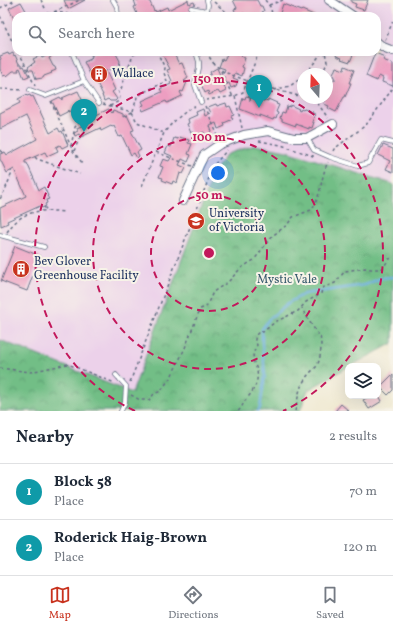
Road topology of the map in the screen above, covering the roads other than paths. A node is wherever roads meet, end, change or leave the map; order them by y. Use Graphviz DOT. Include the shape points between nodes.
graph roads {
  1 [pos="114,0"];
  2 [pos="207,0"];
  3 [pos="329,0"];
  4 [pos="191,8"];
  5 [pos="118,12"];
  6 [pos="201,12"];
  7 [pos="206,12"];
  8 [pos="347,12"];
  9 [pos="74,56"];
  10 [pos="197,56"];
  11 [pos="84,81"];
  12 [pos="30,90"];
  13 [pos="201,102"];
  14 [pos="99,103"];
  15 [pos="333,124"];
  16 [pos="307,138"];
  17 [pos="393,143"];
  18 [pos="183,201"];
  19 [pos="0,235"];
  20 [pos="44,247"];
  21 [pos="116,375"];
  22 [pos="122,411"];
  1 -- 5 [label="lane"];
  2 -- 7 [label="lane"];
  3 -- 8 [label="street"];
  4 -- 6 [label="lane"];
  9 -- 11 [label="lane"];
  10 -- 13 [label="lane" via="199,68 195,85"];
  11 -- 12 [label="lane" via="48,96"];
  11 -- 14 [label="lane"];
  15 -- 16 [label="street"];
  16 -- 17 [label="lane" via="314,150 358,166 368,163 381,140"];
  16 -- 18 [label="street" via="294,138 268,131 244,135 220,144 204,155"];
  19 -- 20 [label="lane"];
  21 -- 22 [label="lane" via="126,386"];
}
